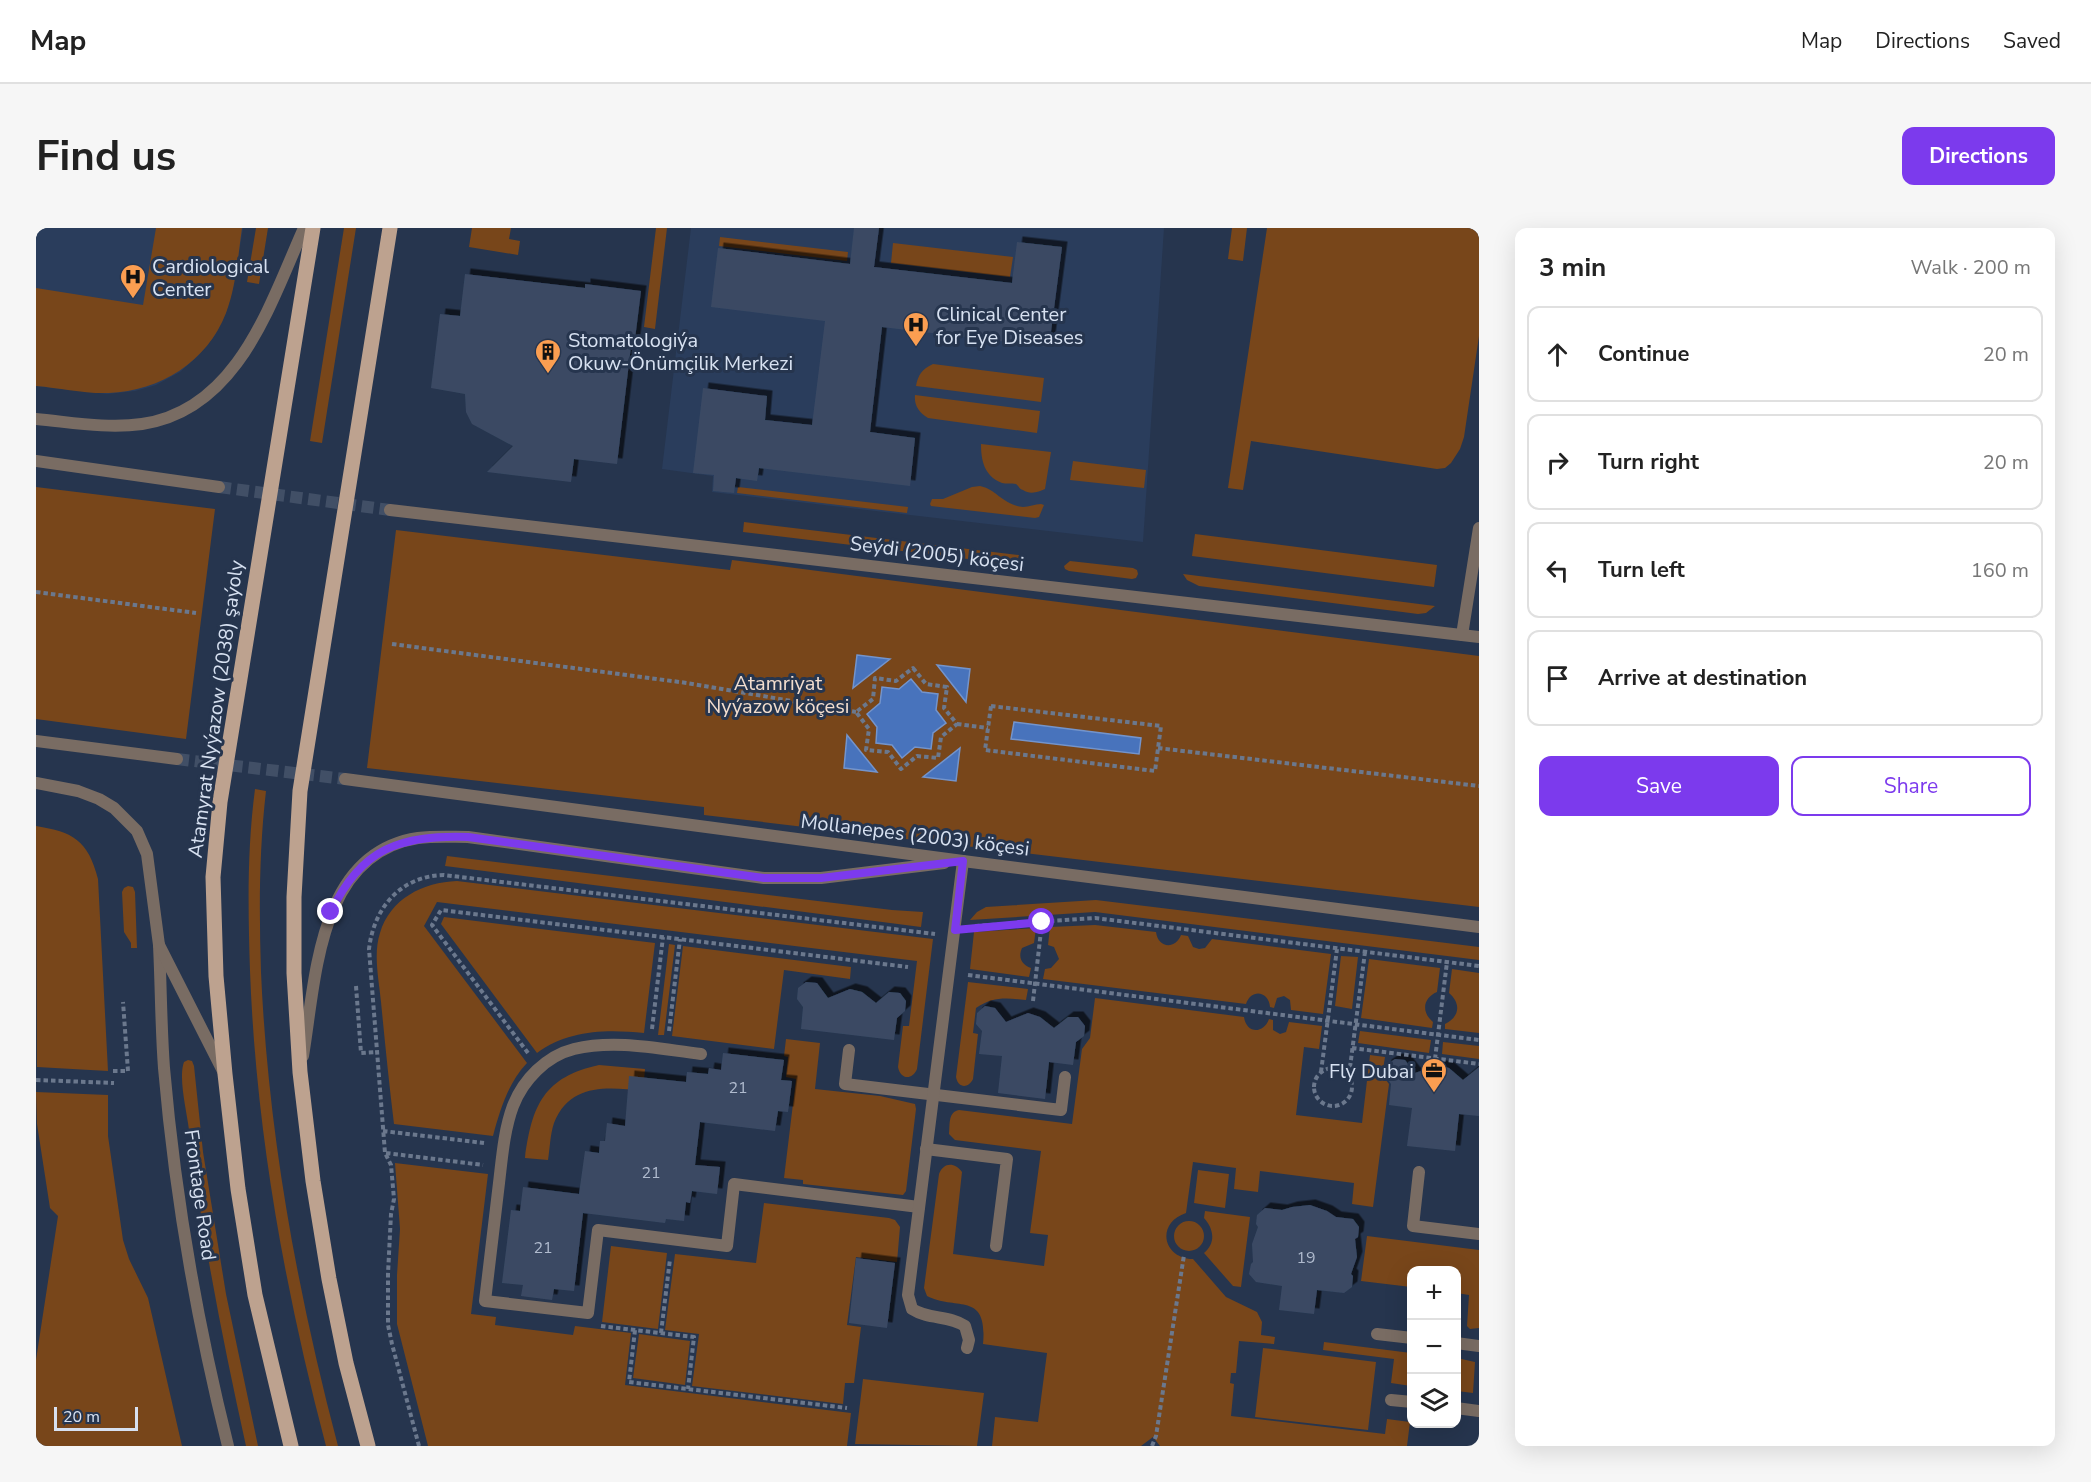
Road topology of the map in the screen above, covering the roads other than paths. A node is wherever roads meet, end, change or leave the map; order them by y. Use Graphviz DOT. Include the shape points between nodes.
graph roads {
  1 [pos="304,228"];
  2 [pos="312,228"];
  3 [pos="390,228"];
  4 [pos="36,419"];
  5 [pos="36,461"];
  6 [pos="219,487"];
  7 [pos="390,510"];
  8 [pos="1479,528"];
  9 [pos="1462,635"];
  10 [pos="1479,638"];
  11 [pos="36,741"];
  12 [pos="177,759"];
  13 [pos="345,779"];
  14 [pos="36,783"];
  15 [pos="963,861"];
  16 [pos="1479,927"];
  17 [pos="159,945"];
  18 [pos="849,1050"];
  19 [pos="701,1054"];
  20 [pos="300,1072"];
  21 [pos="225,1074"];
  22 [pos="1065,1077"];
  23 [pos="934,1095"];
  24 [pos="926,1149"];
  25 [pos="1419,1172"];
  26 [pos="919,1207"];
  27 [pos="1479,1234"];
  28 [pos="996,1246"];
  29 [pos="1377,1334"];
  30 [pos="1407,1337"];
  31 [pos="1461,1344"];
  32 [pos="1479,1346"];
  33 [pos="968,1348"];
  34 [pos="1391,1400"];
  35 [pos="1407,1402"];
  36 [pos="1461,1409"];
  37 [pos="1479,1411"];
  38 [pos="228,1446"];
  39 [pos="291,1446"];
  40 [pos="369,1446"];
  1 -- 4 [label="street" via="254,339 236,365 202,399 171,416 142,424"];
  2 -- 21 [label="main road, Atamyrat Nyýazow (2038) şaýoly" via="220,801 213,877 216,976"];
  3 -- 20 [label="main road" via="300,791 294,973"];
  5 -- 6 [label="street"];
  7 -- 9 [label="street, Seýdi (2005) köçesi"];
  8 -- 9 [label="street"];
  9 -- 10 [label="street, Seýdi (2005) köçesi"];
  11 -- 12 [label="street"];
  13 -- 15 [label="street, Mollanepes (2003) köçesi"];
  14 -- 17 [label="street" via="99,799 137,831 147,854"];
  15 -- 16 [label="street, Mollanepes (2003) köçesi"];
  15 -- 20 [label="street" via="821,878 764,878 468,837 416,838 390,847 367,862 340,893 322,941"];
  15 -- 23 [label="street"];
  17 -- 21 [label="street"];
  17 -- 38 [label="street, Frontage Road" via="164,1067 177,1188 196,1303"];
  18 -- 23 [label="street" via="845,1084"];
  19 -- 26 [label="street" via="598,1045 572,1049 539,1068 513,1106 504,1146 485,1301 588,1314 598,1230 727,1246 735,1184"];
  20 -- 40 [label="main road" via="329,1279 346,1363"];
  21 -- 39 [label="main road, Atamyrat Nyýazow (2038) şaýoly" via="255,1294"];
  22 -- 23 [label="street" via="1061,1110"];
  23 -- 24 [label="street"];
  24 -- 26 [label="street"];
  24 -- 28 [label="street" via="1007,1159"];
  25 -- 27 [label="street" via="1413,1226"];
  26 -- 33 [label="street" via="909,1301 912,1309 926,1316 951,1319 965,1326"];
  29 -- 30 [label="street"];
  31 -- 32 [label="street"];
  34 -- 35 [label="street"];
  36 -- 37 [label="street"];
}
